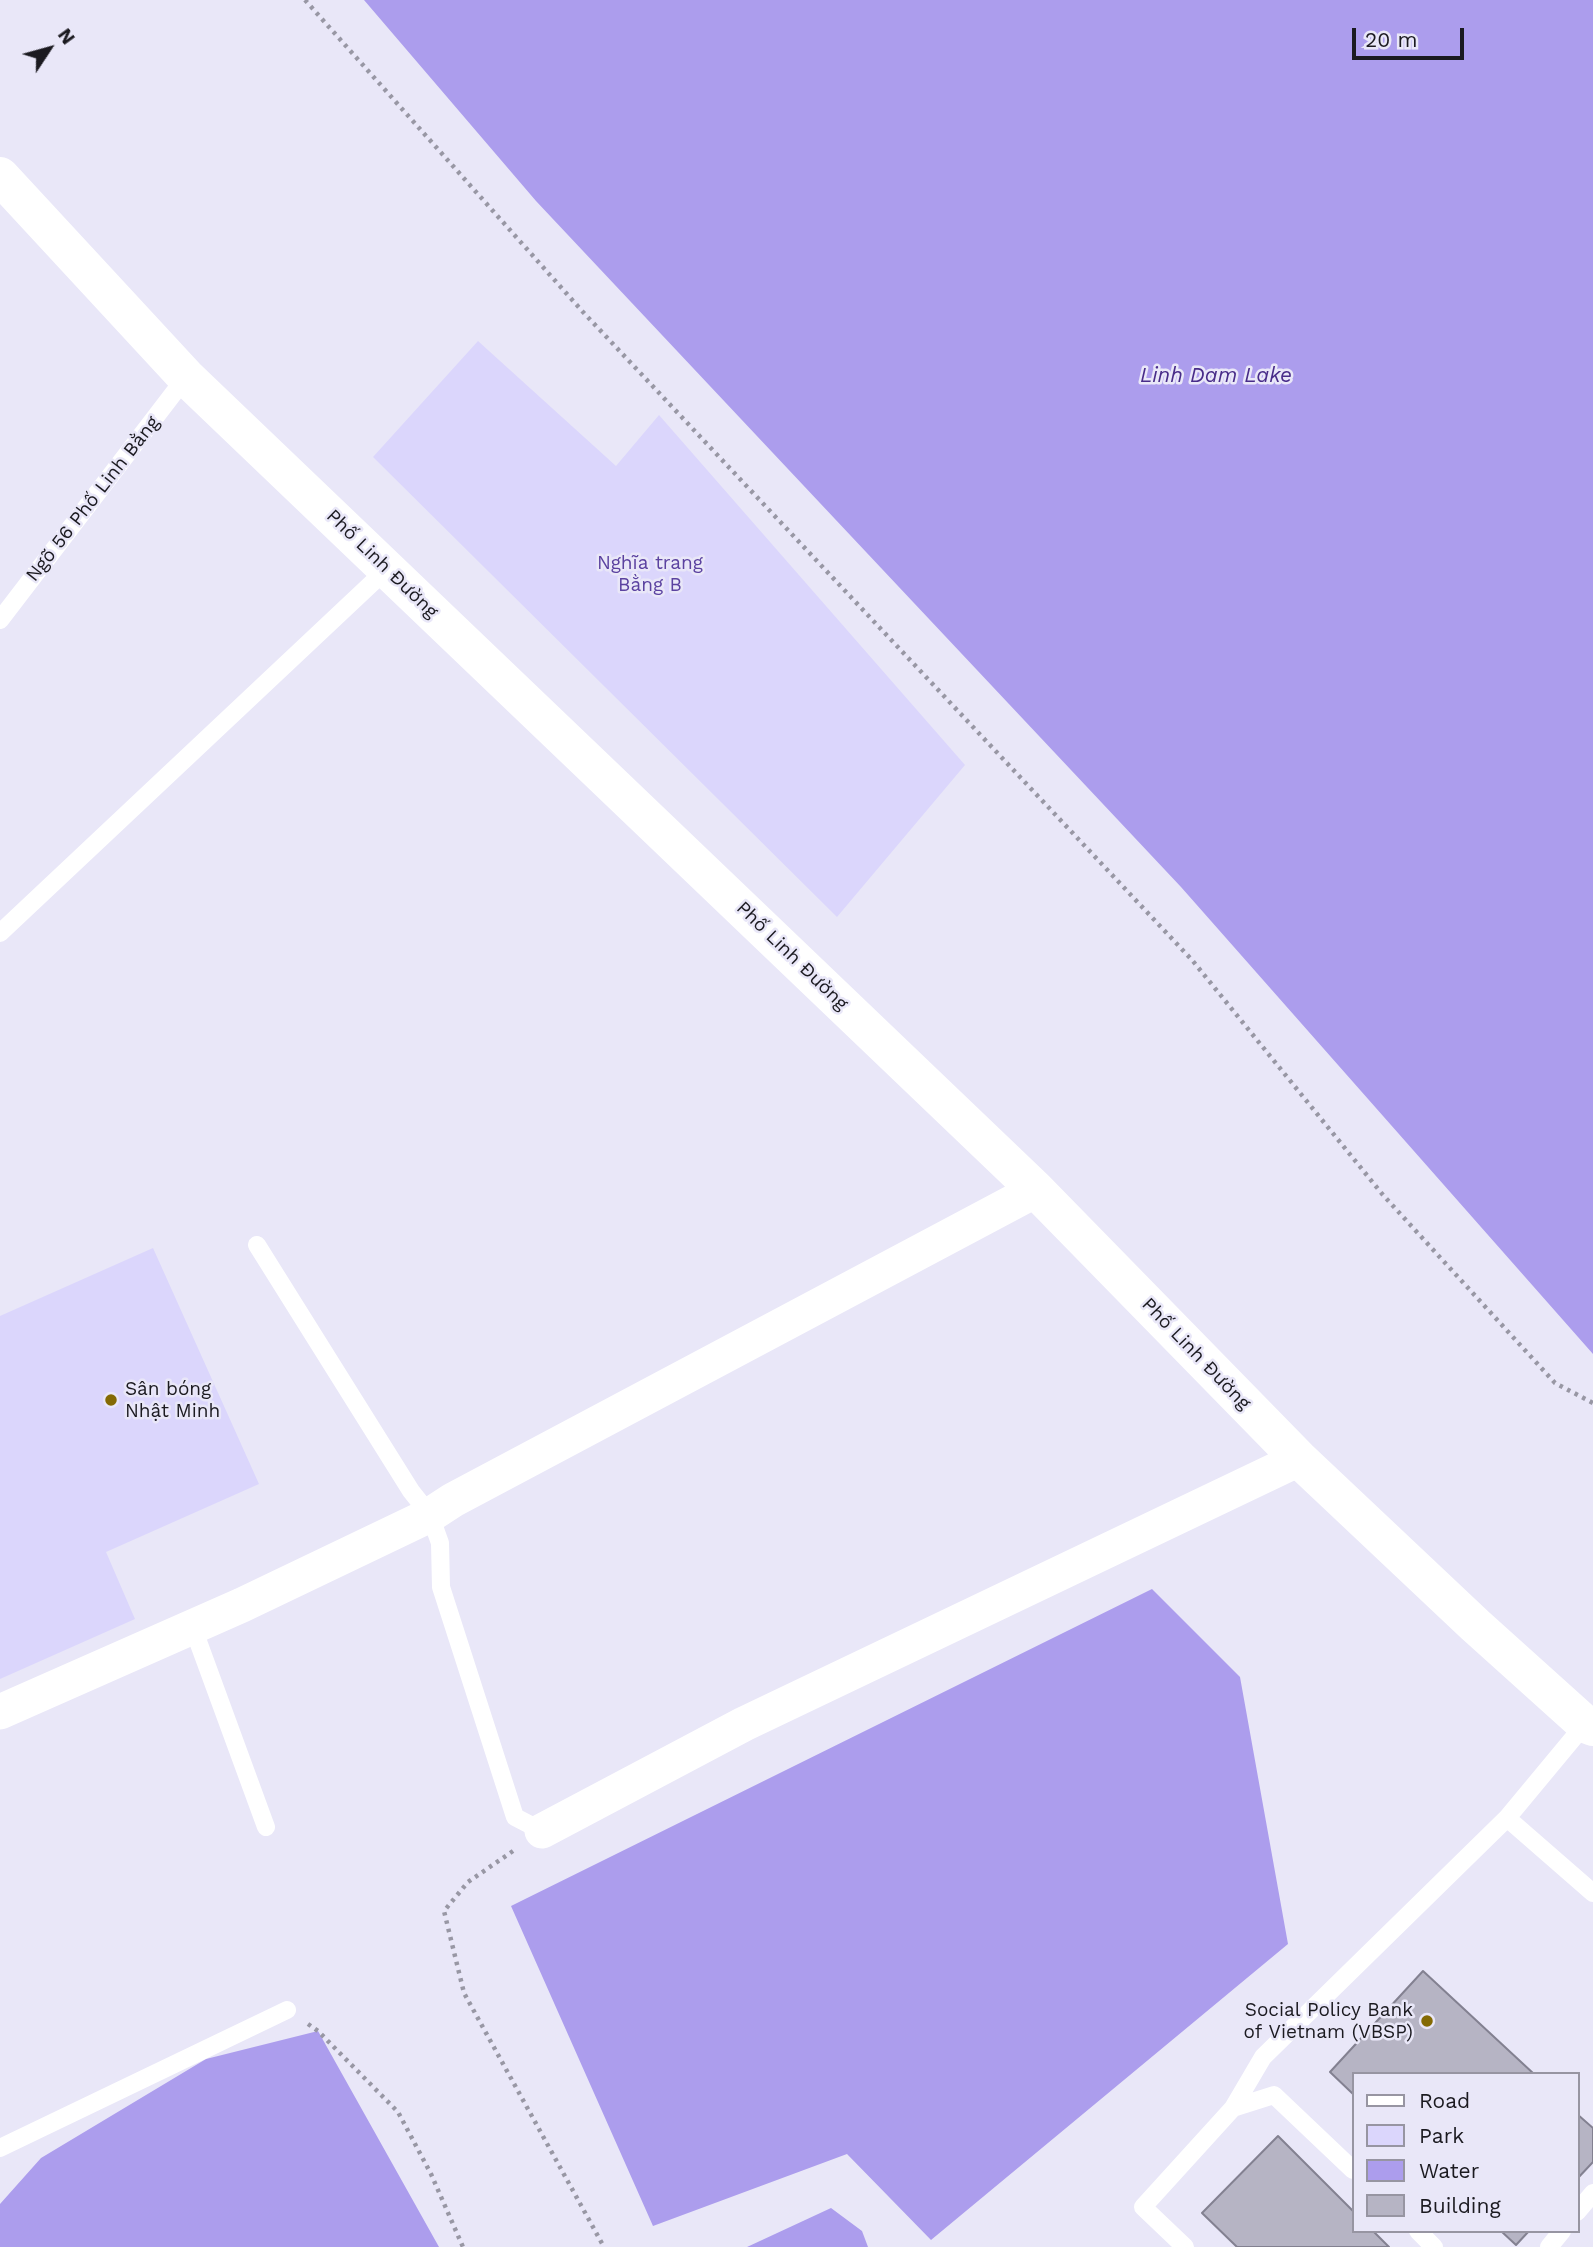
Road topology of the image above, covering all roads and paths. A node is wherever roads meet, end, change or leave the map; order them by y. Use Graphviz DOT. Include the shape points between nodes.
graph roads {
  1 [pos="305,0"];
  2 [pos="0,176"];
  3 [pos="186,377"];
  4 [pos="387,569"];
  5 [pos="0,620"];
  6 [pos="0,933"];
  7 [pos="1036,1190"];
  8 [pos="257,1245"];
  9 [pos="1593,1403"];
  10 [pos="1299,1459"];
  11 [pos="430,1515"];
  12 [pos="192,1625"];
  13 [pos="0,1712"];
  14 [pos="1589,1725"];
  15 [pos="1507,1818"];
  16 [pos="266,1827"];
  17 [pos="542,1831"];
  18 [pos="1593,1892"];
  19 [pos="287,2010"];
  20 [pos="1233,2108"];
  21 [pos="0,2148"];
  22 [pos="1352,2169"];
  23 [pos="1593,2193"];
  24 [pos="1579,2210"];
  25 [pos="1420,2233"];
  26 [pos="1560,2233"];
  27 [pos="463,2247"];
  28 [pos="604,2247"];
  29 [pos="1185,2247"];
  30 [pos="1434,2247"];
  31 [pos="1549,2247"];
  1 -- 9 [label="path" via="583,312 1192,960 1383,1195 1555,1383"];
  2 -- 3 [label="street, Phố Linh Đường"];
  3 -- 4 [label="street, Phố Linh Đường"];
  3 -- 5 [label="lane, Ngõ 56 Phố Linh Bằng"];
  4 -- 6 [label="lane"];
  4 -- 7 [label="street, Phố Linh Đường"];
  7 -- 10 [label="street, Phố Linh Đường"];
  7 -- 11 [label="street"];
  8 -- 11 [label="lane"];
  10 -- 14 [label="street, Phố Linh Đường"];
  10 -- 17 [label="street" via="744,1724"];
  11 -- 12 [label="street"];
  11 -- 17 [label="lane" via="440,1542 441,1587 514,1817"];
  12 -- 13 [label="street"];
  12 -- 16 [label="lane"];
  14 -- 15 [label="lane"];
  15 -- 18 [label="lane"];
  15 -- 20 [label="lane" via="1264,2057"];
  17 -- 28 [label="path" via="468,1882 444,1911 464,1993"];
  19 -- 21 [label="lane"];
  19 -- 27 [label="path" via="318,2031 398,2112"];
  20 -- 22 [label="lane" via="1274,2095"];
  20 -- 29 [label="lane" via="1143,2207"];
  23 -- 24 [label="lane"];
  25 -- 30 [label="lane"];
  26 -- 31 [label="lane"];
}
